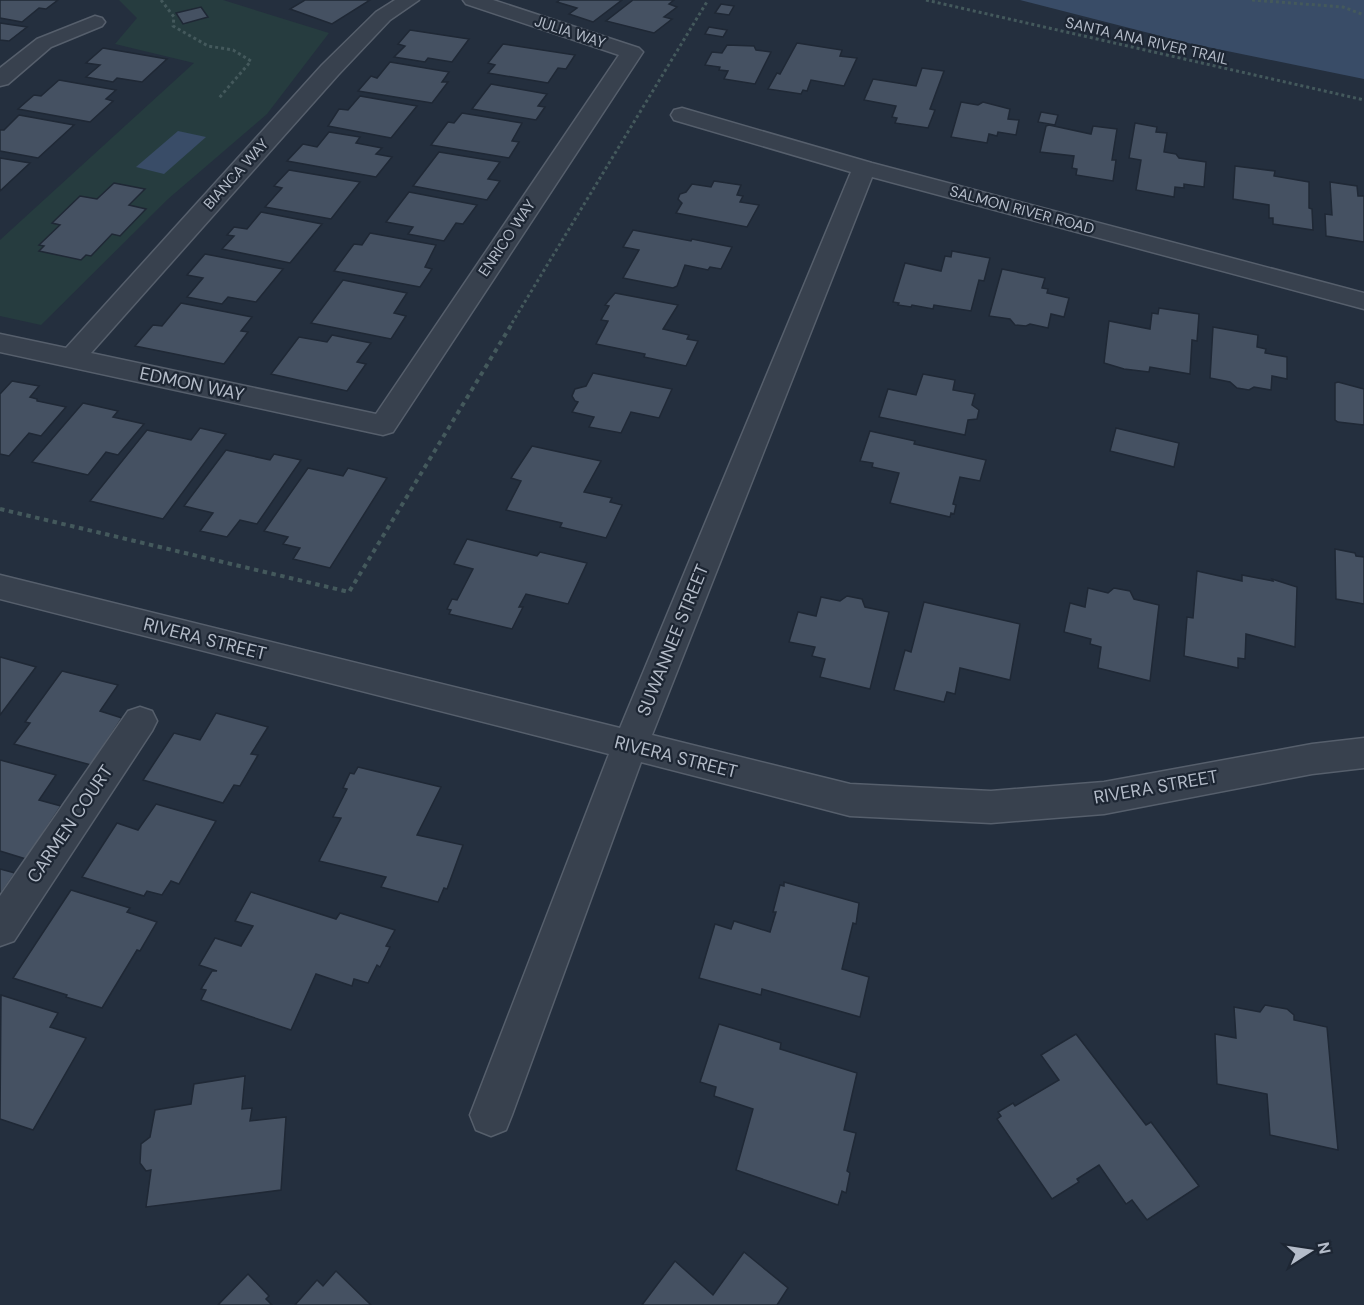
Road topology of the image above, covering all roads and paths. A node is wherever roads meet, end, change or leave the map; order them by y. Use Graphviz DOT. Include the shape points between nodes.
graph roads {
  1 [pos="161,0"];
  2 [pos="409,0"];
  3 [pos="473,0"];
  4 [pos="926,0"];
  5 [pos="1252,0"];
  6 [pos="1364,15"];
  7 [pos="95,22"];
  8 [pos="632,52"];
  9 [pos="0,79"];
  10 [pos="219,98"];
  11 [pos="1364,100"];
  12 [pos="682,115"];
  13 [pos="864,168"];
  14 [pos="1364,301"];
  15 [pos="0,343"];
  16 [pos="70,358"];
  17 [pos="383,425"];
  18 [pos="0,587"];
  19 [pos="140,721"];
  20 [pos="630,746"];
  21 [pos="1364,753"];
  22 [pos="0,928"];
  23 [pos="491,1115"];
  1 -- 10 [label="path" via="174,17 173,27 208,46 233,50 250,62"];
  2 -- 16 [label="street, BIANCA WAY" via="383,16 330,70"];
  3 -- 8 [label="street, JULIA WAY"];
  4 -- 11 [label="path, SANTA ANA RIVER TRAIL"];
  5 -- 6 [label="path" via="1343,7"];
  7 -- 9 [label="street" via="44,43"];
  8 -- 17 [label="street, ENRICO WAY"];
  12 -- 13 [label="street, SALMON RIVER ROAD"];
  13 -- 14 [label="street, SALMON RIVER ROAD"];
  13 -- 20 [label="street, SUWANNEE STREET"];
  15 -- 16 [label="street, EDMON WAY"];
  16 -- 17 [label="street, EDMON WAY"];
  18 -- 20 [label="street, RIVERA STREET"];
  19 -- 22 [label="street, CARMEN COURT"];
  20 -- 21 [label="street, RIVERA STREET" via="850,800 991,807 1104,798"];
  20 -- 23 [label="street, SUWANNEE STREET"];
}
